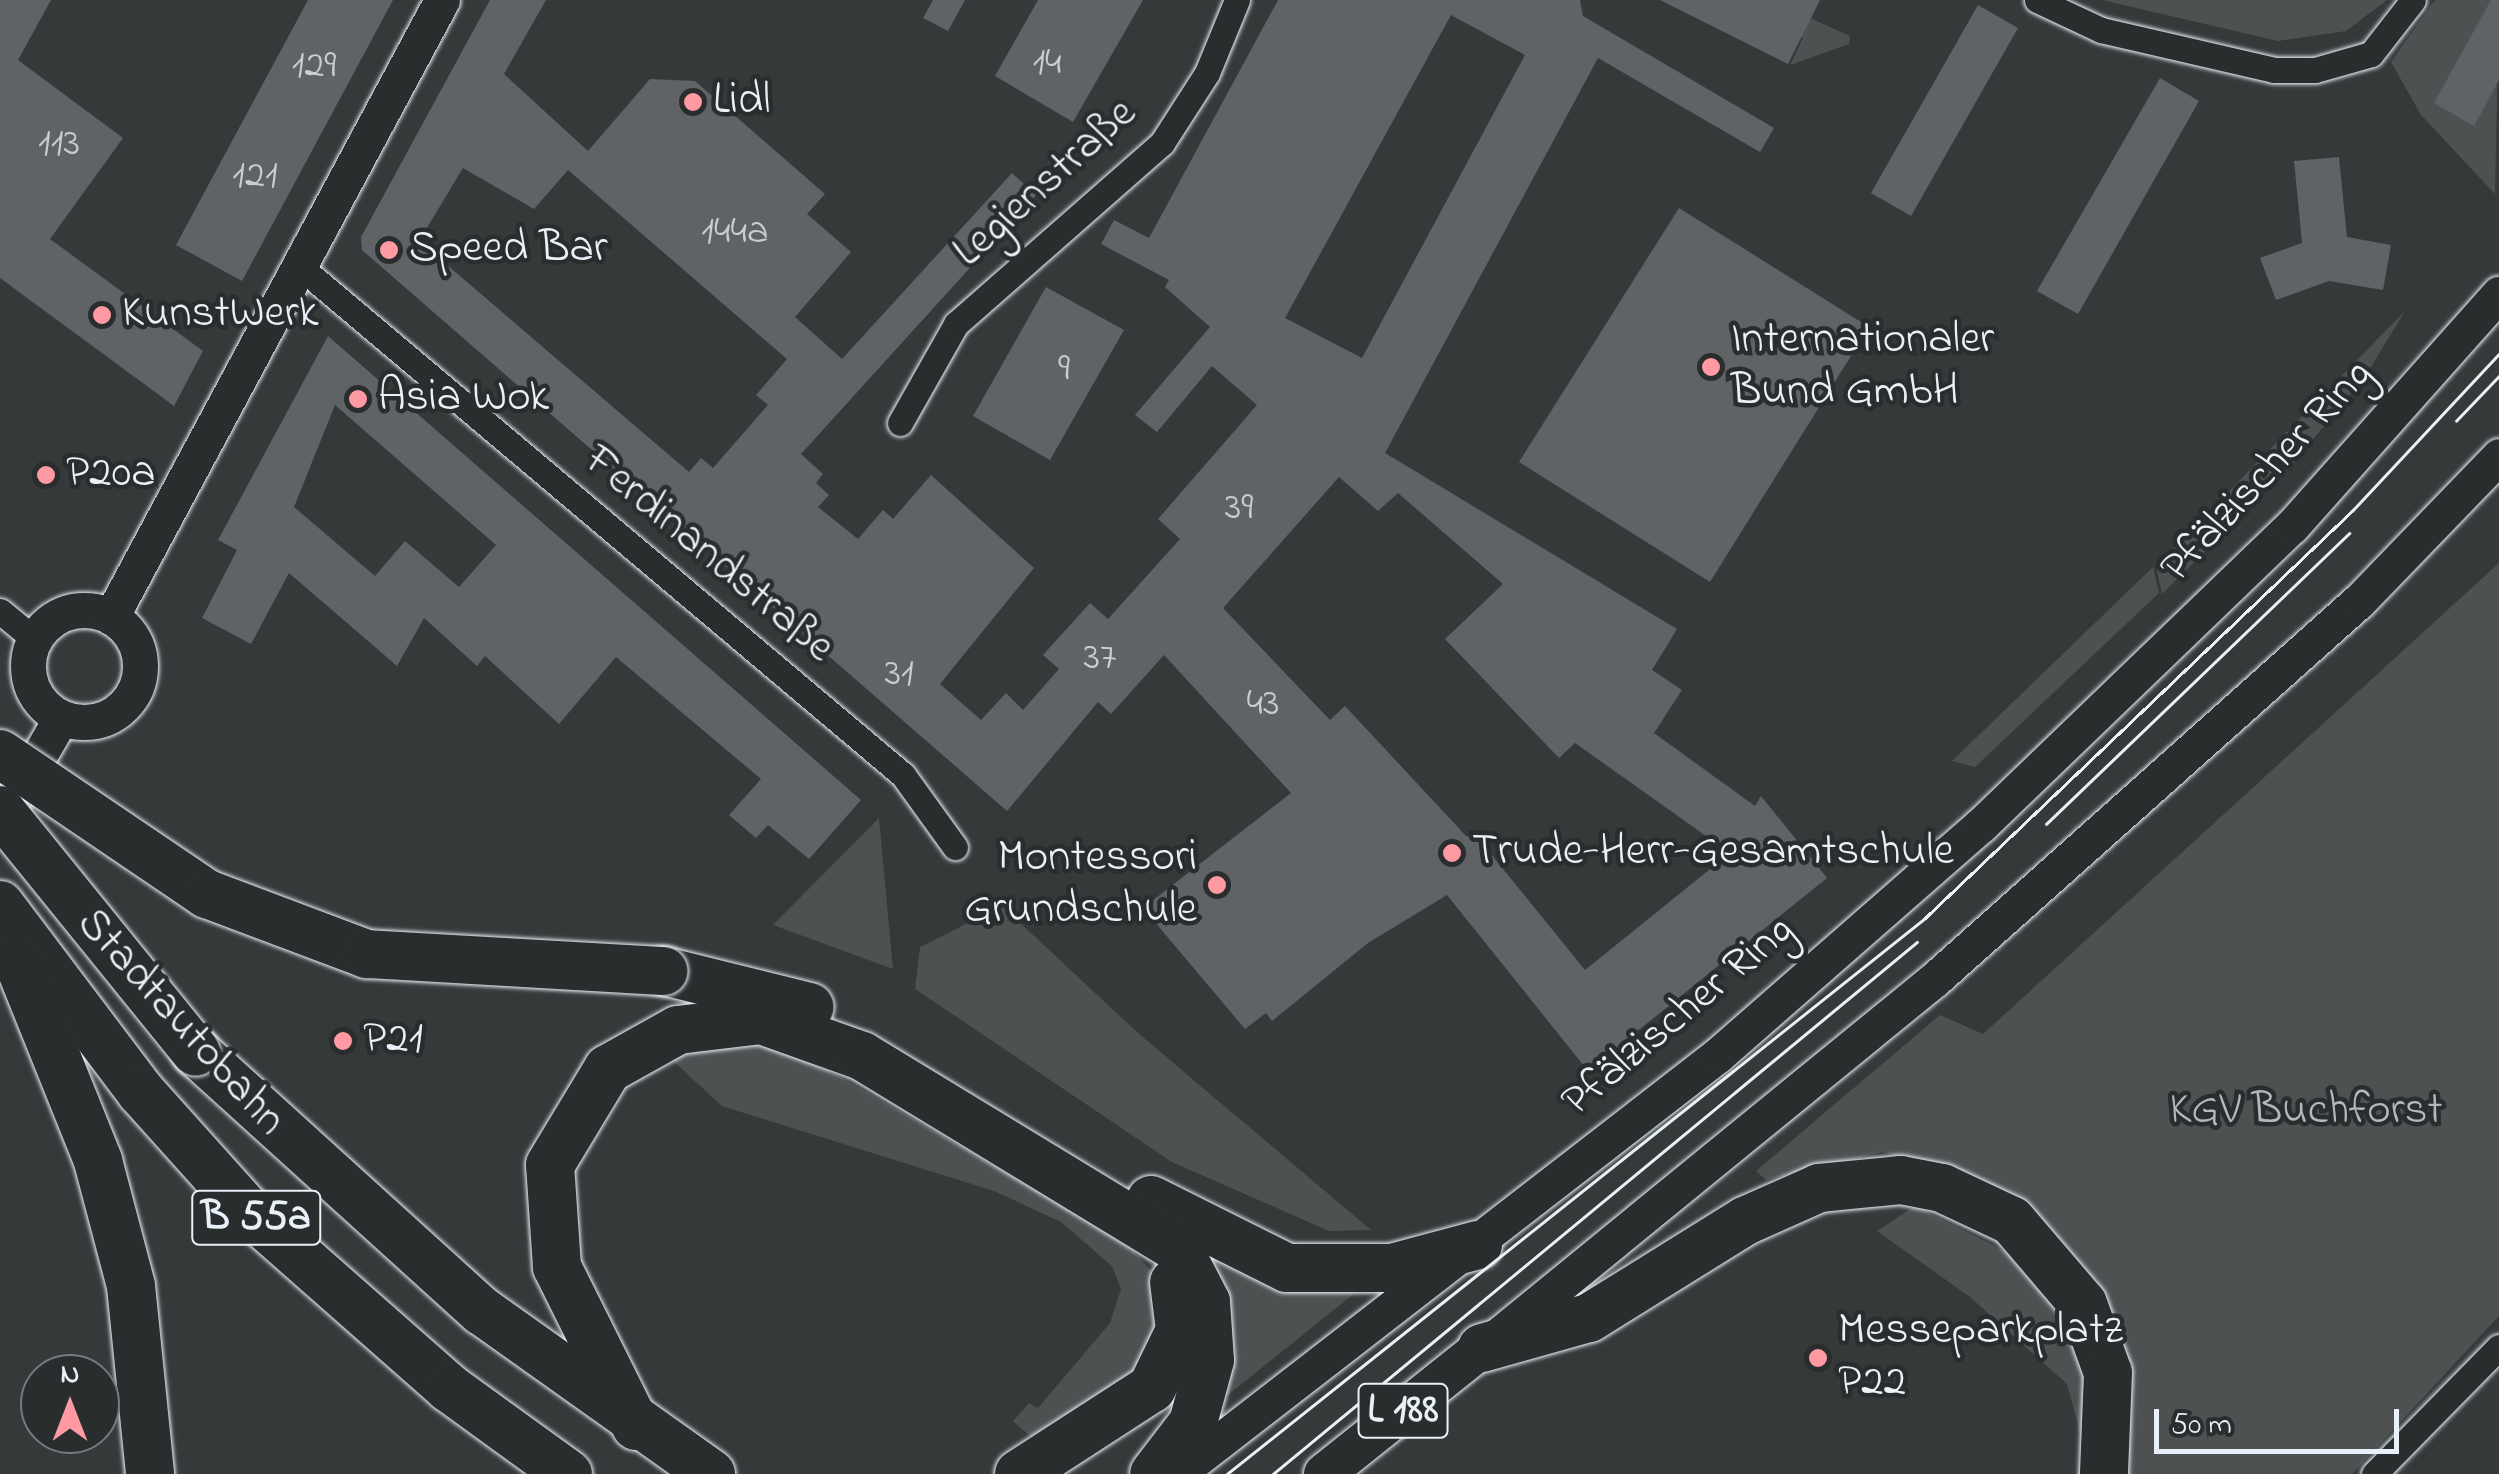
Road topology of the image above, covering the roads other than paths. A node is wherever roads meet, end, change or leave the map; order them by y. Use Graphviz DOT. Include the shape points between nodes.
graph roads {
  1 [pos="442,0"];
  2 [pos="1236,0"];
  3 [pos="2037,0"];
  4 [pos="2413,0"];
  5 [pos="298,265"];
  6 [pos="2499,294"];
  7 [pos="900,423"];
  8 [pos="2499,456"];
  9 [pos="0,611"];
  10 [pos="112,617"];
  11 [pos="34,639"];
  12 [pos="61,718"];
  13 [pos="0,754"];
  14 [pos="0,810"];
  15 [pos="0,823"];
  16 [pos="956,847"];
  17 [pos="0,905"];
  18 [pos="0,919"];
  19 [pos="1078,1183"];
  20 [pos="1478,1245"];
  21 [pos="2499,1347"];
  22 [pos="1482,1348"];
  23 [pos="636,1426"];
  24 [pos="150,1474"];
  25 [pos="568,1474"];
  26 [pos="711,1474"];
  27 [pos="1018,1474"];
  28 [pos="1154,1474"];
  29 [pos="1178,1474"];
  30 [pos="1324,1474"];
  31 [pos="2104,1474"];
  32 [pos="2374,1474"];
  1 -- 5 [label="main road"];
  2 -- 7 [label="street, Legienstraße" via="1208,73 1162,143 956,324"];
  3 -- 4 [label="street" via="2102,30 2274,70 2315,70 2371,54"];
  5 -- 10 [label="main road"];
  5 -- 16 [label="street, Ferdinandstraße" via="903,775"];
  6 -- 20 [label="main road, Pfälzischer Ring / L 188" via="2292,526 2049,762 1718,1055"];
  8 -- 22 [label="main road, L 188" via="2360,600 1935,980"];
  9 -- 11 [label="street"];
  10 -- 11 [label="main road" via="60,615"];
  10 -- 12 [label="main road" via="138,649 135,691 95,722"];
  11 -- 12 [label="main road" via="31,686"];
  12 -- 15 [label="main road"];
  13 -- 20 [label="highway, bridge" via="208,894 367,954 664,971 816,1010 1210,1234 1288,1268 1392,1268"];
  14 -- 23 [label="highway, Stadtautobahn / B 55a, bridge" via="196,1052 288,1142 482,1312"];
  17 -- 25 [label="highway, Stadtautobahn / B 55a" via="141,1092 245,1208 449,1388"];
  18 -- 24 [label="highway" via="98,1161 131,1286"];
  19 -- 23 [label="highway" via="820,1038 761,1020 678,1030 608,1069 562,1134 546,1197 553,1251"];
  19 -- 27 [label="highway" via="1168,1269 1180,1330 1152,1388"];
  19 -- 28 [label="highway" via="1159,1230 1206,1302 1210,1360 1200,1406"];
  20 -- 29 [label="main road, Pfälzischer Ring / L 188"];
  21 -- 32 [label="street"];
  22 -- 30 [label="main road, L 188"];
  22 -- 31 [label="highway" via="1589,1318 1779,1203 1858,1181 1901,1180 1979,1202 2040,1246 2070,1282 2108,1373"];
  23 -- 26 [label="highway, Stadtautobahn / B 55a"];
}
